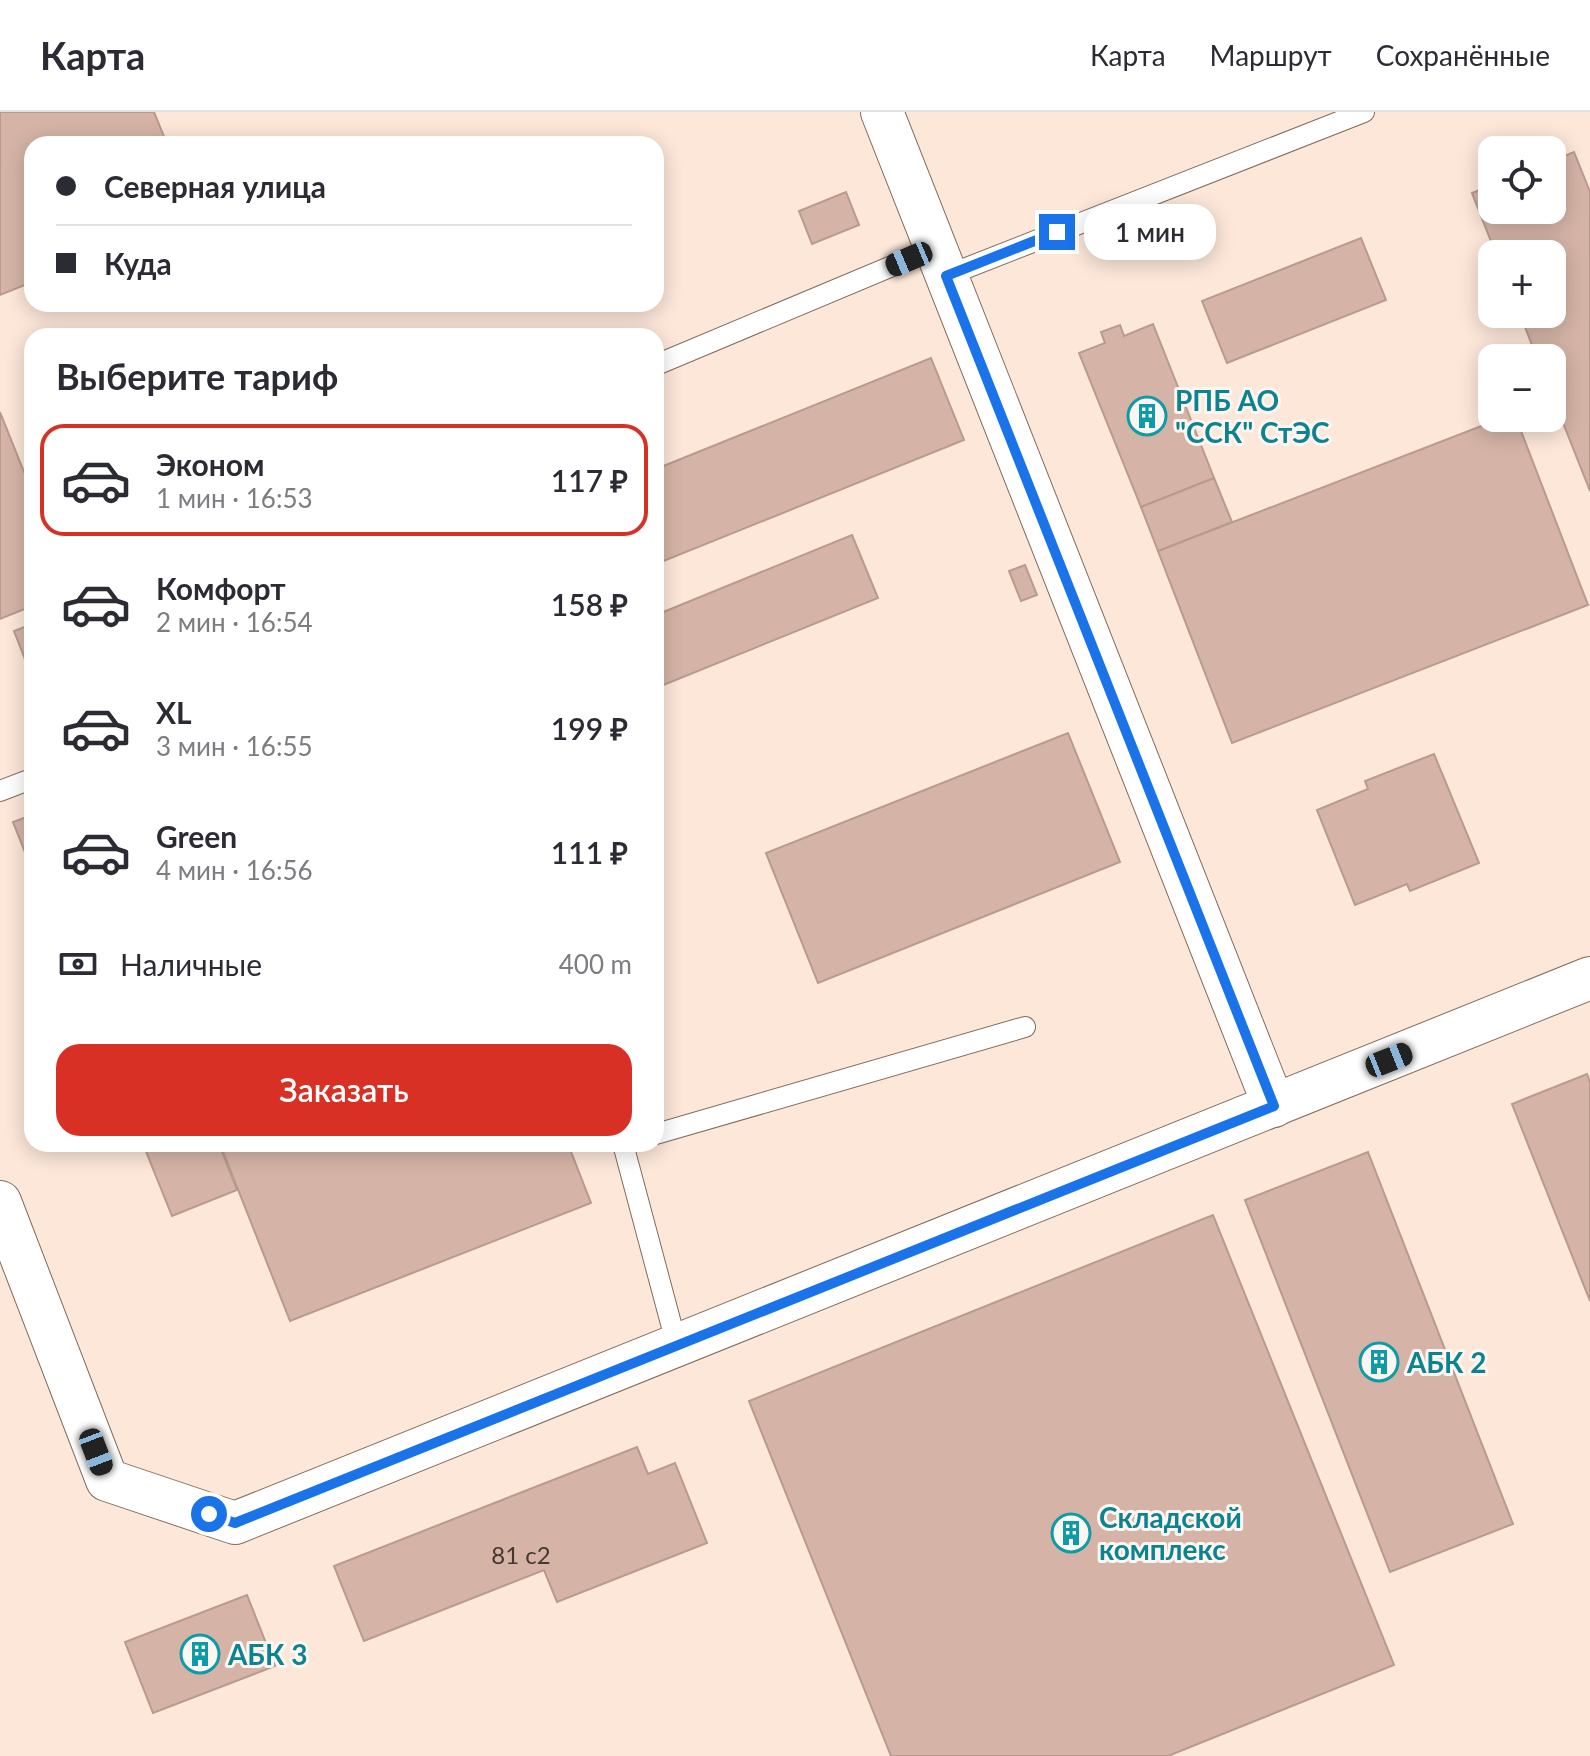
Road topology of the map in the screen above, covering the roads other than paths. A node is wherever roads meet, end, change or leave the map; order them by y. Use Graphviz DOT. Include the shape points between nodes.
graph roads {
  1 [pos="882,112"];
  2 [pos="1364,112"];
  3 [pos="940,262"];
  4 [pos="664,362"];
  5 [pos="24,782"];
  6 [pos="0,791"];
  7 [pos="1590,978"];
  8 [pos="1025,1027"];
  9 [pos="1274,1106"];
  10 [pos="664,1132"];
  11 [pos="625,1152"];
  12 [pos="0,1202"];
  13 [pos="677,1346"];
  1 -- 3 [label="street"];
  2 -- 3 [label="lane"];
  3 -- 4 [label="lane"];
  3 -- 9 [label="street"];
  5 -- 6 [label="lane"];
  7 -- 9 [label="street"];
  8 -- 10 [label="lane"];
  9 -- 13 [label="street"];
  11 -- 13 [label="lane"];
  12 -- 13 [label="street" via="107,1480 235,1523"];
}
